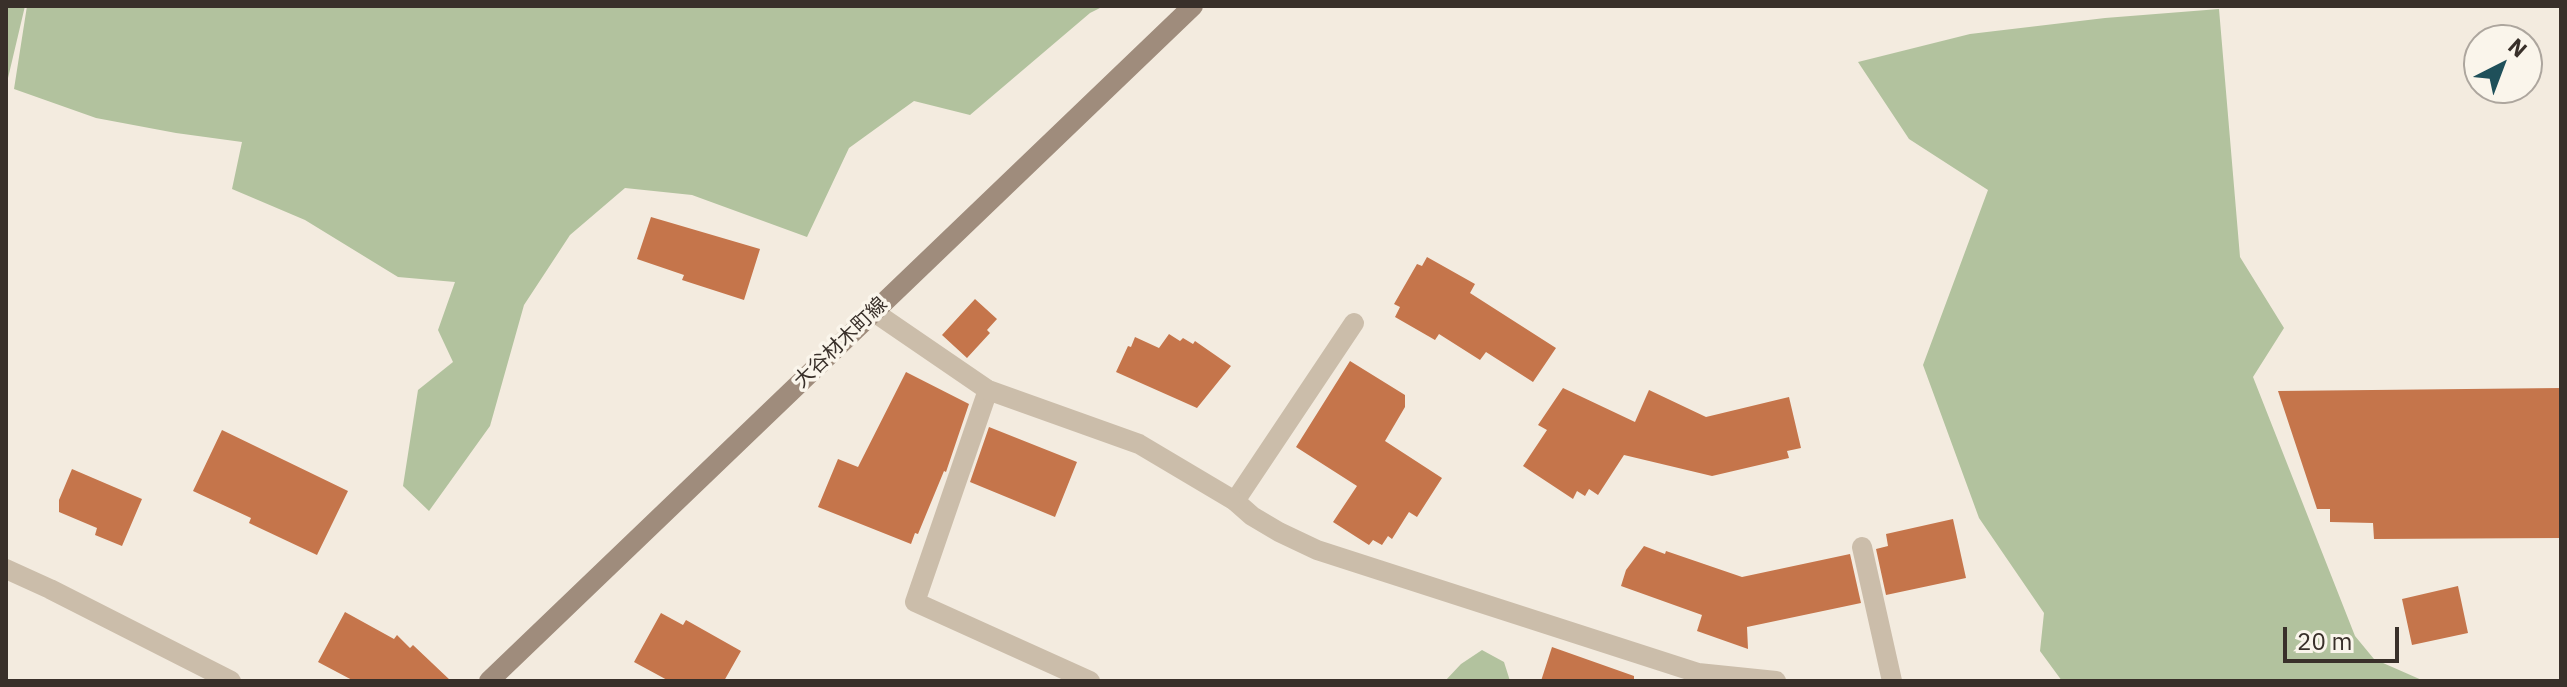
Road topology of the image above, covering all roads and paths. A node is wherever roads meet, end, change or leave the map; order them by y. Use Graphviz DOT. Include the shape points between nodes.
graph roads {
  1 [pos="1193,6"];
  2 [pos="874,312"];
  3 [pos="1354,323"];
  4 [pos="988,390"];
  5 [pos="1235,501"];
  6 [pos="1862,547"];
  7 [pos="6,569"];
  8 [pos="1697,677"];
  9 [pos="231,681"];
  10 [pos="489,681"];
  11 [pos="1090,681"];
  12 [pos="1776,681"];
  13 [pos="1892,681"];
  1 -- 2 [label="main road, 大谷材木町線"];
  2 -- 4 [label="street"];
  2 -- 10 [label="main road, 大谷材木町線"];
  3 -- 5 [label="street"];
  4 -- 5 [label="street" via="1139,444"];
  4 -- 11 [label="street" via="915,602"];
  5 -- 8 [label="street" via="1252,516 1317,550"];
  6 -- 13 [label="street"];
  7 -- 9 [label="street"];
  8 -- 12 [label="street"];
}
